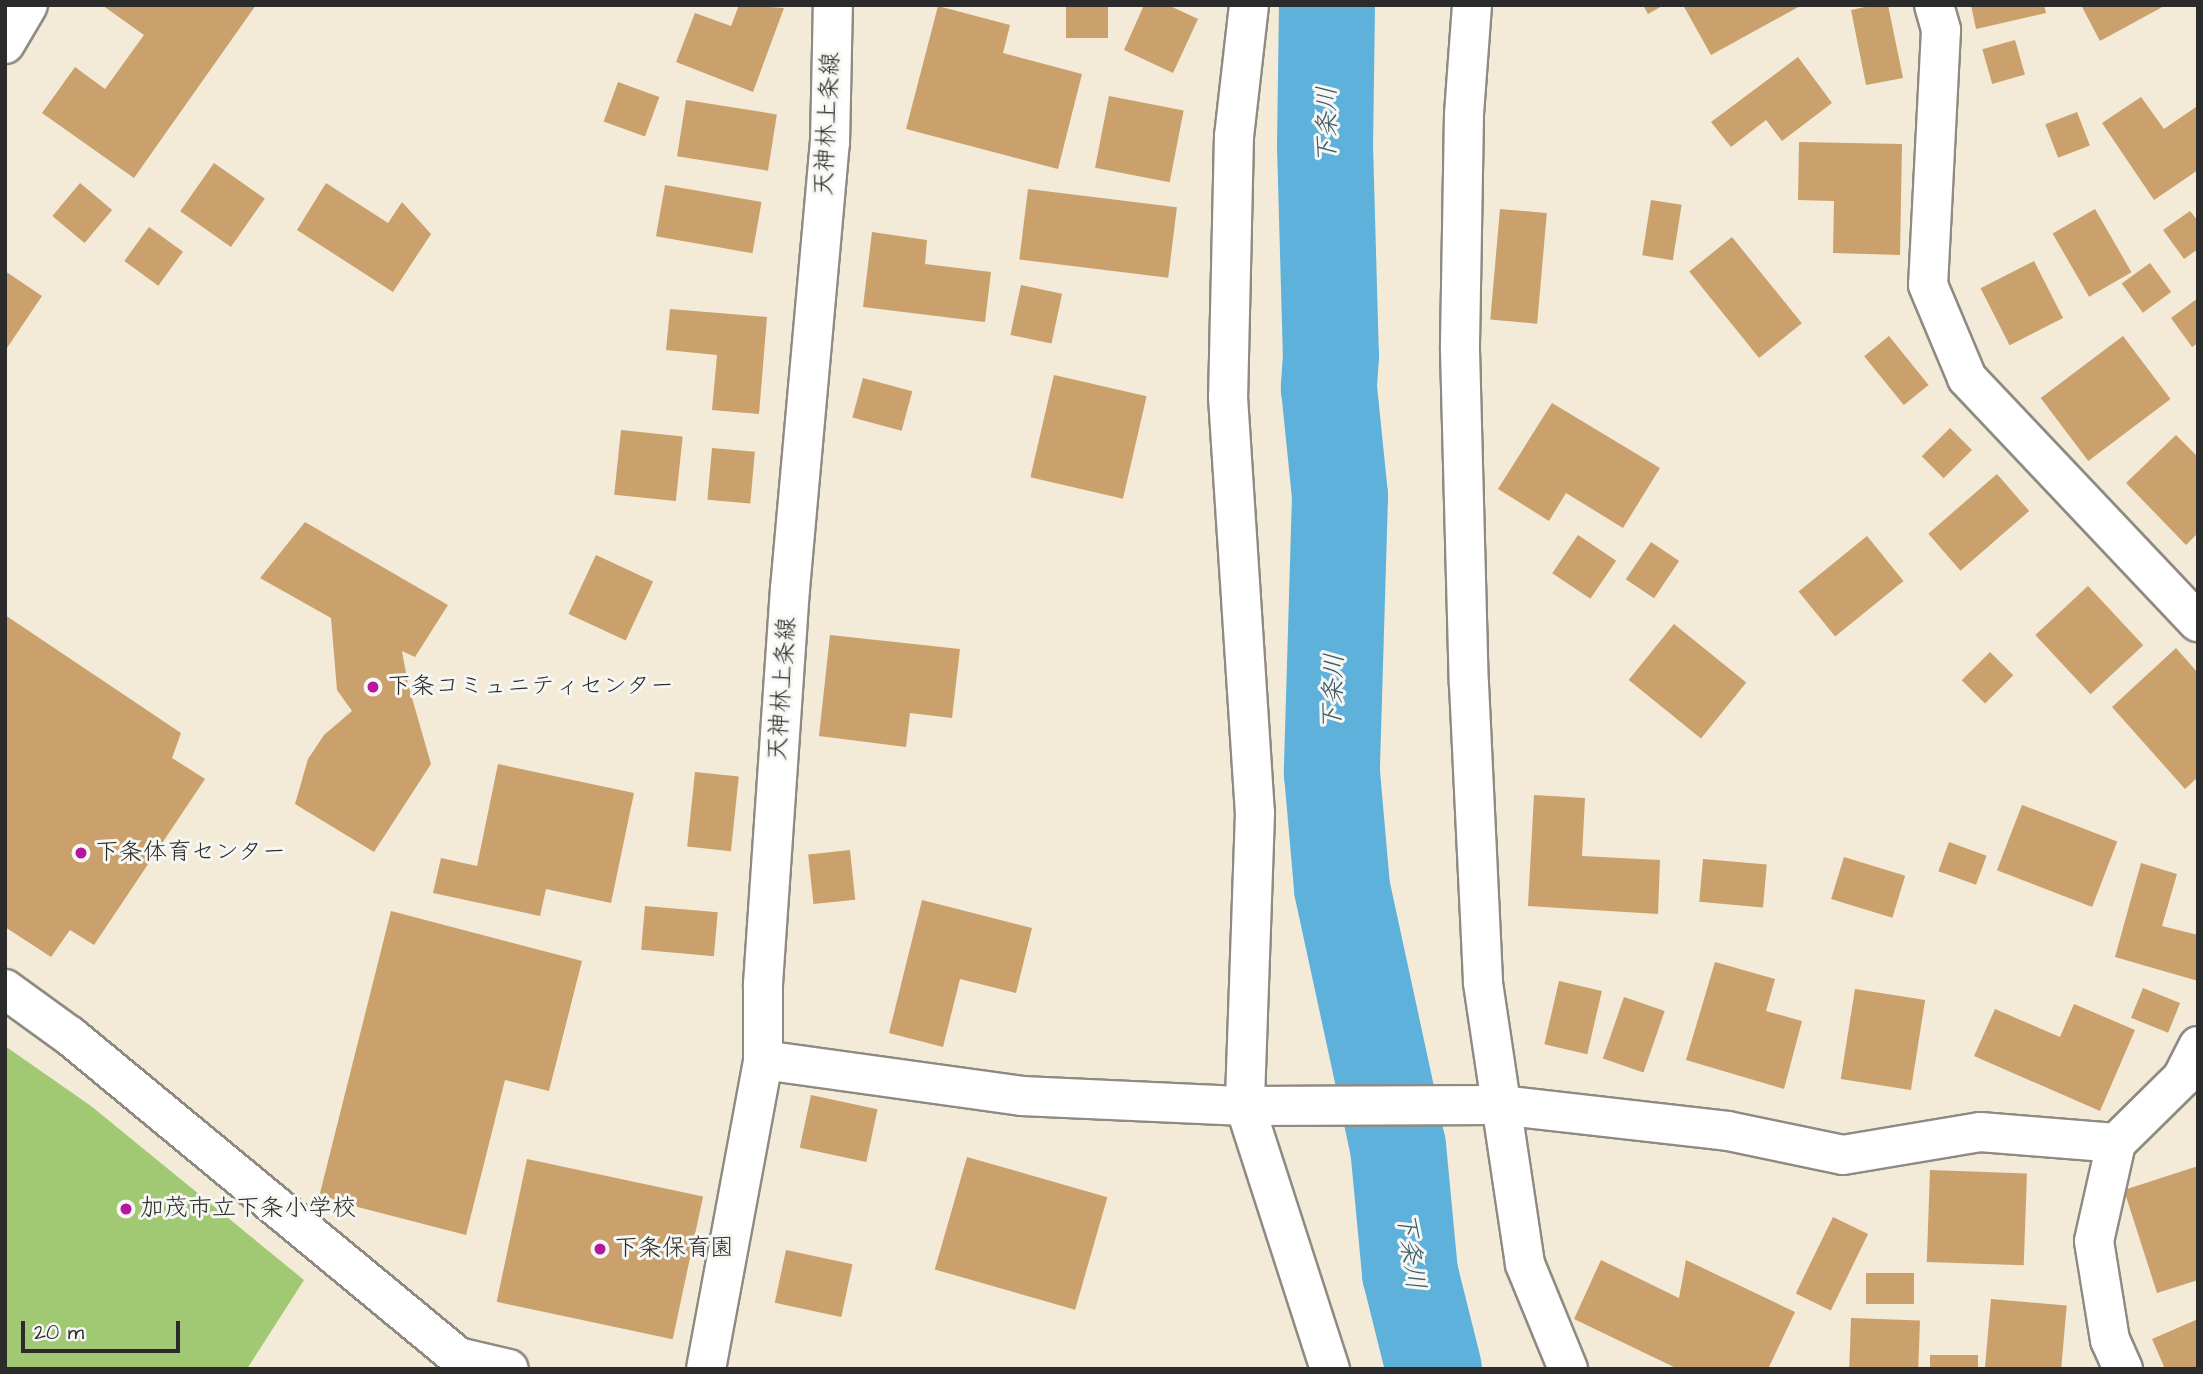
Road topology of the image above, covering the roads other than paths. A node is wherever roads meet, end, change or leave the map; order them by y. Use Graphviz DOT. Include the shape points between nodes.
graph roads {
  1 [pos="28,5"];
  2 [pos="833,5"];
  3 [pos="1249,5"];
  4 [pos="1472,5"];
  5 [pos="1934,5"];
  6 [pos="5,44"];
  7 [pos="2198,622"];
  8 [pos="5,989"];
  9 [pos="2198,1046"];
  10 [pos="763,1060"];
  11 [pos="1500,1104"];
  12 [pos="1245,1106"];
  13 [pos="2116,1143"];
  14 [pos="509,1369"];
  15 [pos="706,1369"];
  16 [pos="1330,1369"];
  17 [pos="1568,1369"];
  18 [pos="2123,1369"];
  1 -- 6 [label="street"];
  2 -- 10 [label="street, 天神林上条線" via="830,143 790,589 763,984"];
  3 -- 12 [label="street" via="1234,136 1228,397 1255,813"];
  4 -- 11 [label="street" via="1464,115 1462,433 1483,983"];
  5 -- 7 [label="street" via="1941,30 1928,285 1966,378"];
  8 -- 14 [label="street" via="70,1036 458,1357"];
  9 -- 13 [label="street" via="2182,1078"];
  10 -- 12 [label="street" via="1022,1096"];
  10 -- 15 [label="street, 天神林上条線"];
  11 -- 12 [label="street"];
  11 -- 13 [label="street" via="1728,1132 1843,1155 1980,1132"];
  11 -- 17 [label="street" via="1525,1264"];
  12 -- 16 [label="street"];
  13 -- 18 [label="street" via="2094,1241 2110,1340"];
}
